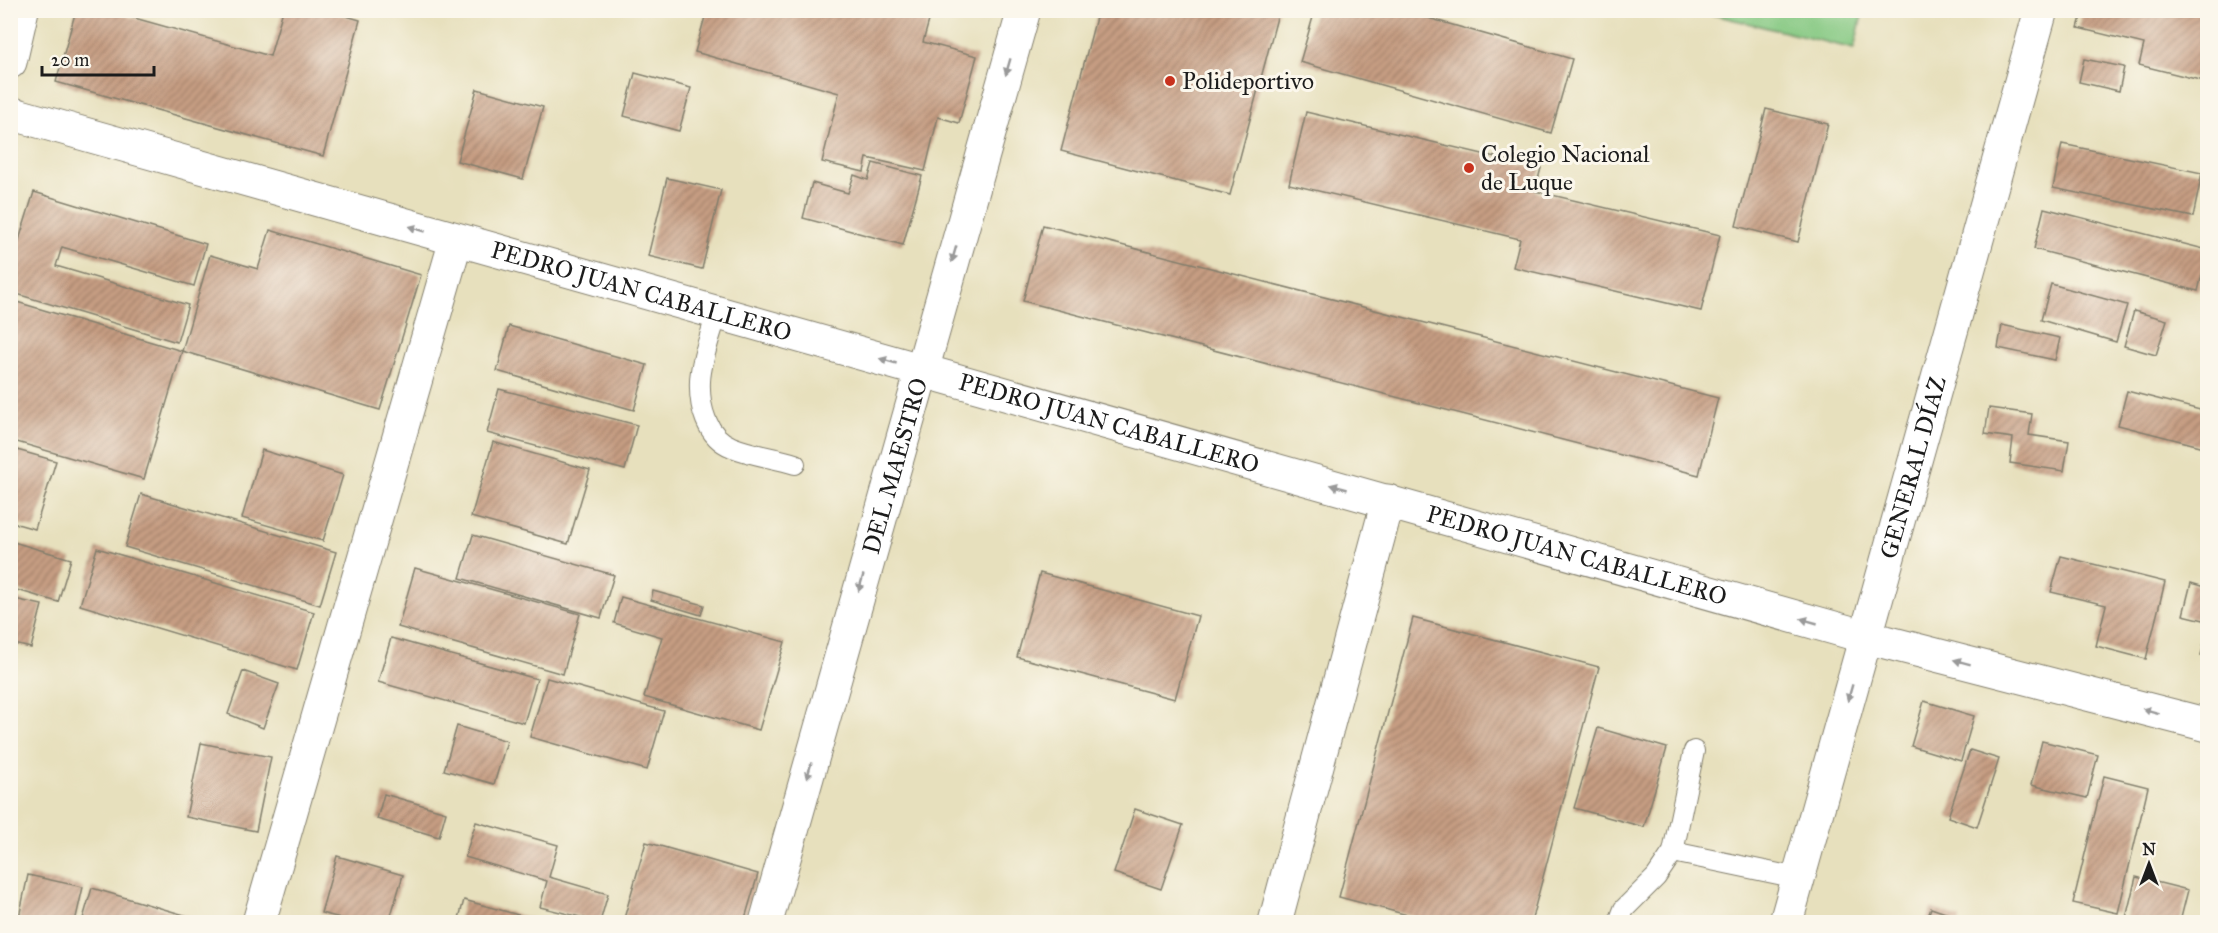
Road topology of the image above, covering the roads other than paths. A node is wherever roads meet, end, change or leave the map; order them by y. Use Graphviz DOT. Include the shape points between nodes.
graph roads {
  1 [pos="22,10"];
  2 [pos="1024,10"];
  3 [pos="2041,10"];
  4 [pos="10,62"];
  5 [pos="10,113"];
  6 [pos="456,240"];
  7 [pos="717,313"];
  8 [pos="921,370"];
  9 [pos="795,464"];
  10 [pos="1388,501"];
  11 [pos="1866,637"];
  12 [pos="2208,725"];
  13 [pos="1694,751"];
  14 [pos="1673,852"];
  15 [pos="1798,878"];
  16 [pos="259,922"];
  17 [pos="766,922"];
  18 [pos="1275,922"];
  19 [pos="1618,922"];
  20 [pos="1786,922"];
  1 -- 4 [label="street"];
  2 -- 8 [label="street, DEL MAESTRO, one-way"];
  3 -- 11 [label="street, GENERAL DÍAZ"];
  6 -- 5 [label="street, PEDRO JUAN CABALLERO, one-way"];
  6 -- 7 [label="street, PEDRO JUAN CABALLERO"];
  6 -- 16 [label="street"];
  8 -- 7 [label="street, PEDRO JUAN CABALLERO, one-way"];
  7 -- 9 [label="lane" via="700,380 708,428 730,447"];
  10 -- 8 [label="street, PEDRO JUAN CABALLERO, one-way"];
  8 -- 17 [label="street, DEL MAESTRO, one-way"];
  11 -- 10 [label="street, PEDRO JUAN CABALLERO, one-way"];
  10 -- 18 [label="street"];
  12 -- 11 [label="street, PEDRO JUAN CABALLERO, one-way"];
  11 -- 15 [label="street, GENERAL DÍAZ, one-way"];
  13 -- 14 [label="lane"];
  14 -- 15 [label="lane"];
  14 -- 19 [label="lane" via="1656,877 1624,909"];
  15 -- 20 [label="street, GENERAL DÍAZ"];
}
